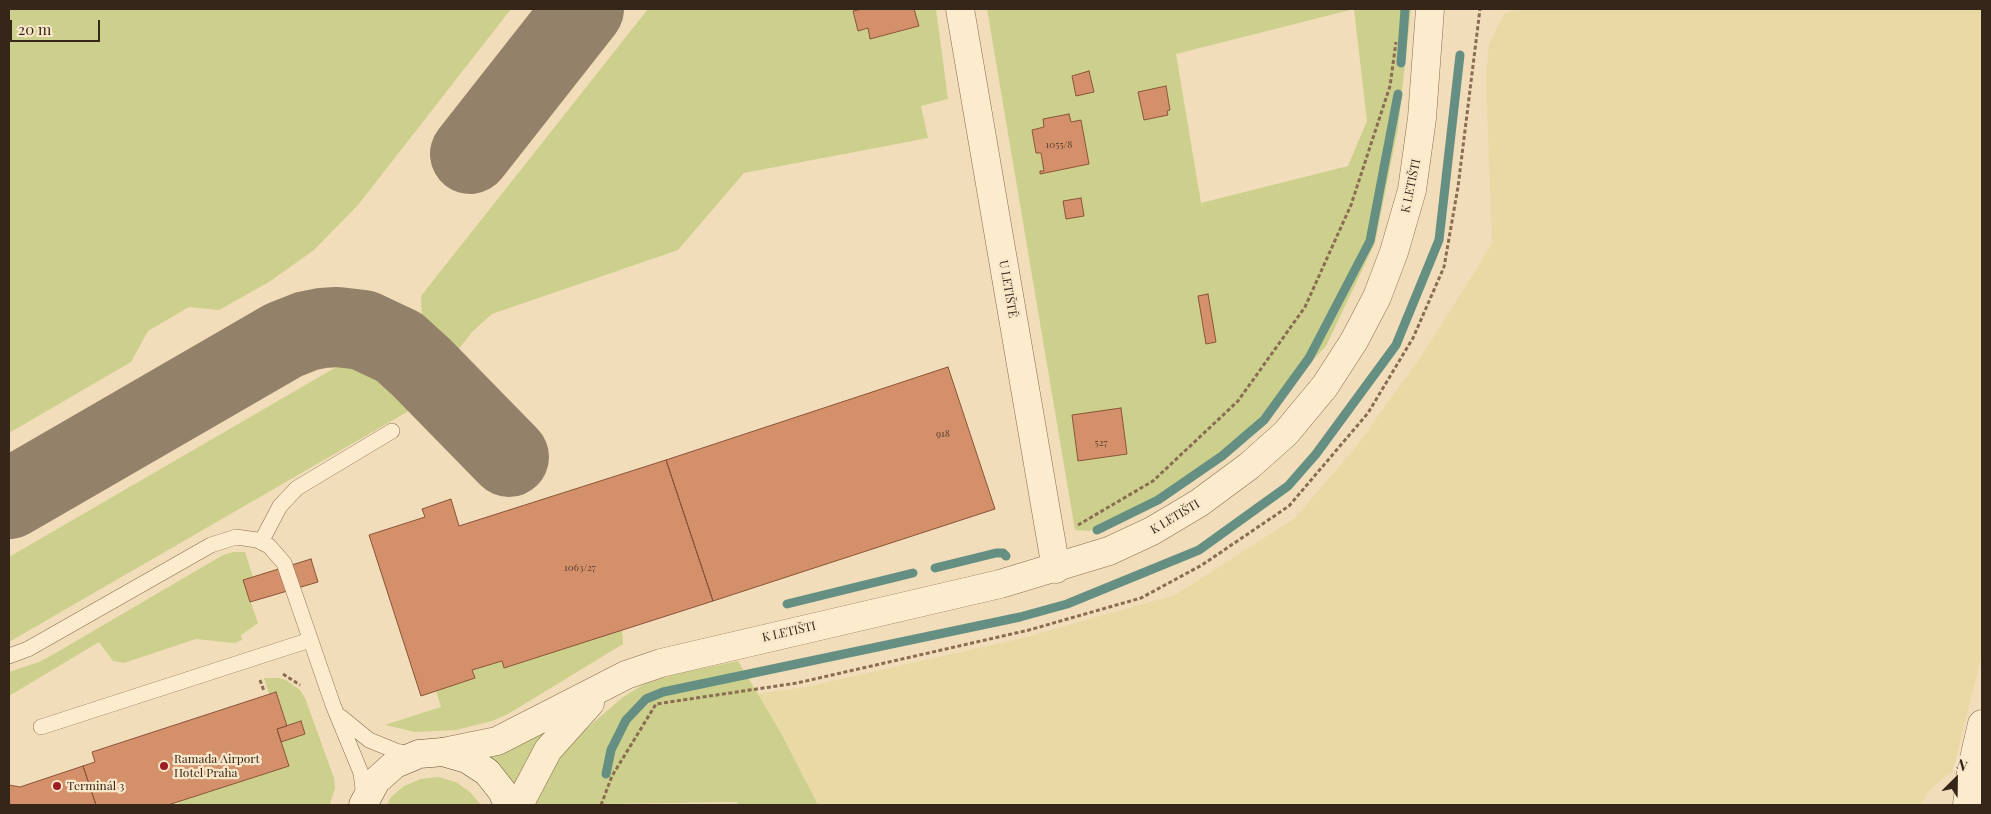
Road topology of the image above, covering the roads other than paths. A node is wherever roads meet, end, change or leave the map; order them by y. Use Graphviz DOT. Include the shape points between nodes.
graph roads {
  1 [pos="960,9"];
  2 [pos="1430,9"];
  3 [pos="392,431"];
  4 [pos="261,542"];
  5 [pos="1056,569"];
  6 [pos="310,640"];
  7 [pos="9,656"];
  8 [pos="605,688"];
  9 [pos="333,705"];
  10 [pos="1982,724"];
  11 [pos="41,726"];
  12 [pos="431,753"];
  13 [pos="364,804"];
  14 [pos="508,805"];
  15 [pos="519,805"];
  16 [pos="1967,805"];
  1 -- 5 [label="street, U LETIŠTĚ"];
  2 -- 5 [label="street, K LETIŠTI" via="1422,118 1412,190 1377,297 1325,386 1286,433 1249,466 1199,503 1152,531 1109,551"];
  3 -- 4 [label="lane" via="297,488 280,506"];
  4 -- 6 [label="lane" via="284,563"];
  4 -- 7 [label="lane" via="236,537 211,545 28,649"];
  5 -- 8 [label="street, K LETIŠTI" via="661,663"];
  6 -- 9 [label="lane"];
  6 -- 11 [label="lane"];
  8 -- 12 [label="street, K LETIŠTI" via="497,741"];
  8 -- 15 [label="street, K LETIŠTI" via="548,750"];
  9 -- 12 [label="lane" via="348,725 369,740 396,751"];
  9 -- 13 [label="lane" via="361,773"];
  10 -- 16 [label="street"];
  12 -- 13 [label="street, K LETIŠTI" via="406,758 385,772 376,781"];
  12 -- 14 [label="street" via="467,759 487,772"];
}
